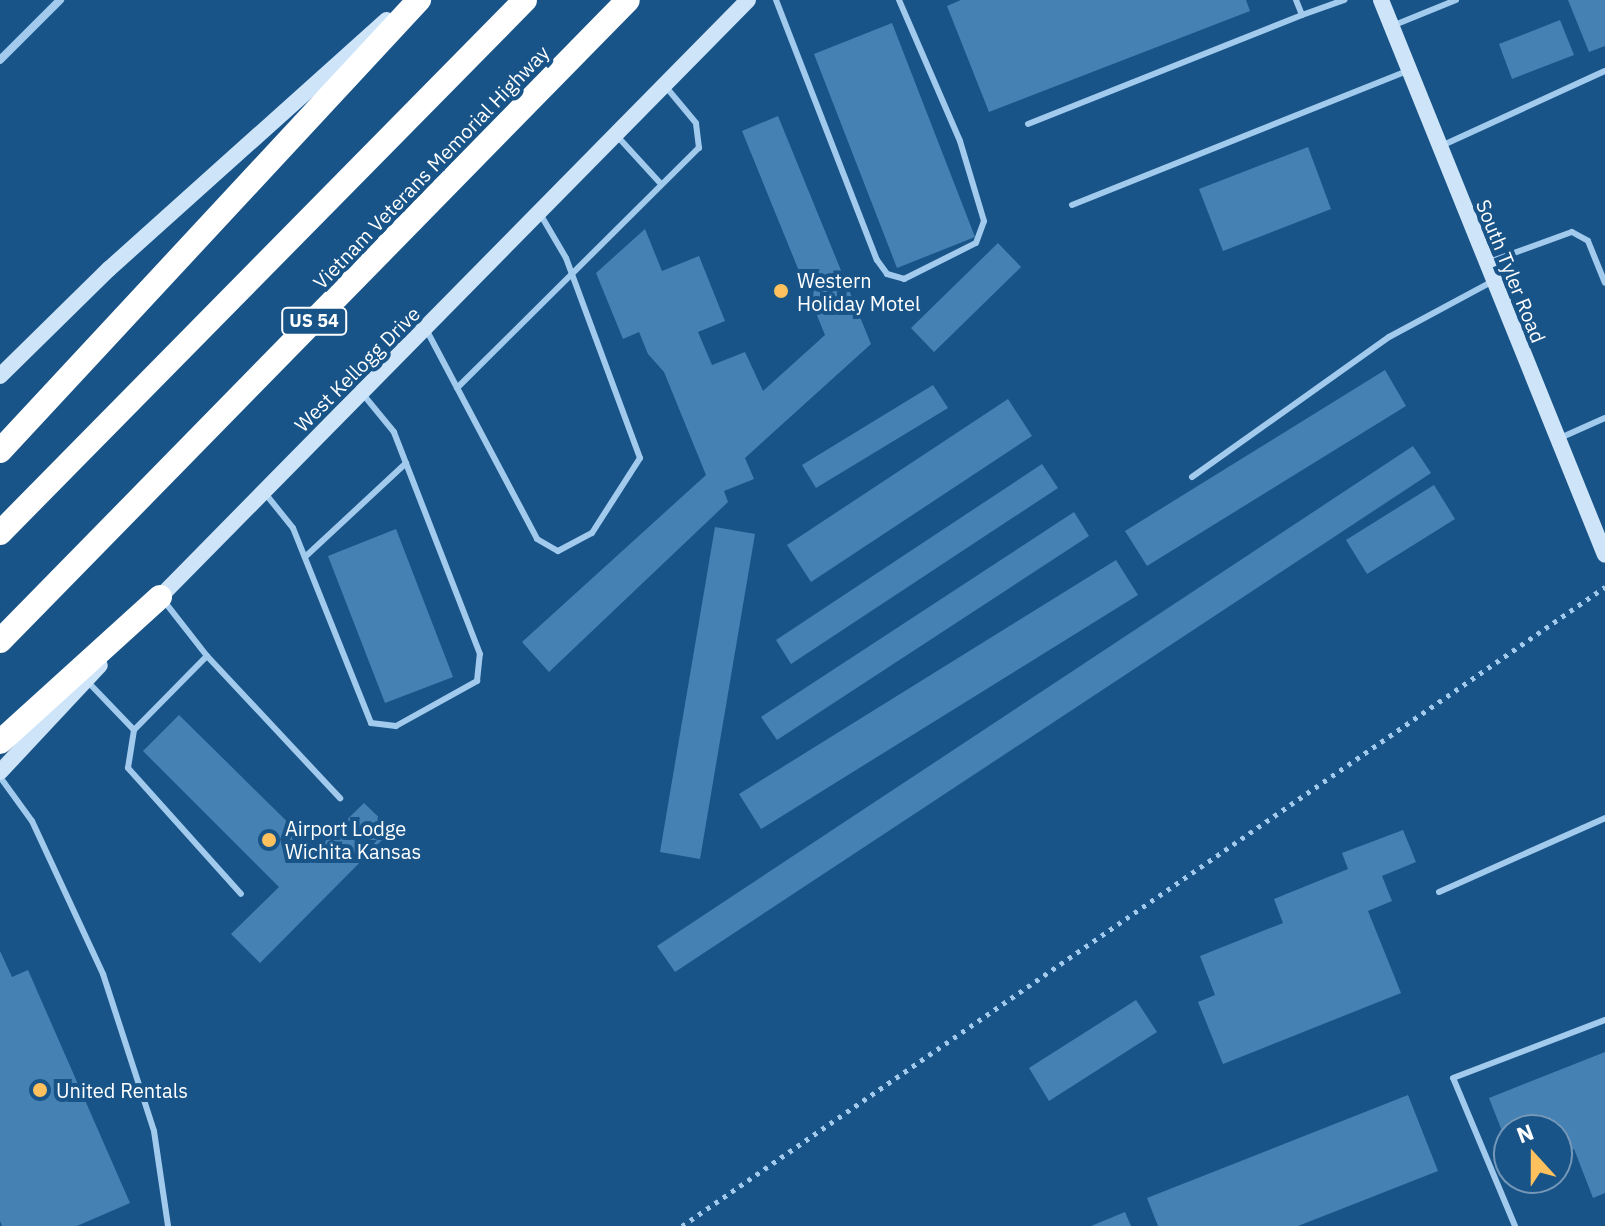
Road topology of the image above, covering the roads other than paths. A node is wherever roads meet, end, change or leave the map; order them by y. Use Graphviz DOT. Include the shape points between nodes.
graph roads {
  1 [pos="60,0"];
  2 [pos="409,0"];
  3 [pos="419,0"];
  4 [pos="525,0"];
  5 [pos="628,0"];
  6 [pos="748,0"];
  7 [pos="776,0"];
  8 [pos="899,0"];
  9 [pos="1296,0"];
  10 [pos="1344,0"];
  11 [pos="1381,0"];
  12 [pos="1456,0"];
  13 [pos="1302,15"];
  14 [pos="1392,26"];
  15 [pos="0,60"];
  16 [pos="1409,70"];
  17 [pos="1605,71"];
  18 [pos="665,84"];
  19 [pos="1028,124"];
  20 [pos="616,134"];
  21 [pos="1440,146"];
  22 [pos="661,184"];
  23 [pos="1072,205"];
  24 [pos="539,212"];
  25 [pos="1487,263"];
  26 [pos="571,270"];
  27 [pos="1493,281"];
  28 [pos="1605,283"];
  29 [pos="425,328"];
  30 [pos="0,376"];
  31 [pos="457,388"];
  32 [pos="362,393"];
  33 [pos="1605,418"];
  34 [pos="1557,439"];
  35 [pos="0,451"];
  36 [pos="406,463"];
  37 [pos="1192,477"];
  38 [pos="264,492"];
  39 [pos="0,533"];
  40 [pos="1605,555"];
  41 [pos="305,557"];
  42 [pos="160,597"];
  43 [pos="0,641"];
  44 [pos="207,656"];
  45 [pos="82,675"];
  46 [pos="134,730"];
  47 [pos="0,742"];
  48 [pos="0,774"];
  49 [pos="340,798"];
  50 [pos="1605,818"];
  51 [pos="1439,892"];
  52 [pos="241,894"];
  53 [pos="1605,1020"];
  54 [pos="168,1226"];
  55 [pos="1515,1226"];
  1 -- 15 [label="street"];
  2 -- 30 [label="main road" via="109,269"];
  3 -- 35 [label="highway"];
  4 -- 39 [label="highway"];
  5 -- 43 [label="highway, Vietnam Veterans Memorial Highway / US 54"];
  6 -- 18 [label="main road, West Kellogg Drive"];
  7 -- 8 [label="lane" via="877,260 887,274 904,279 976,243 984,221 960,141"];
  9 -- 13 [label="lane"];
  10 -- 13 [label="lane"];
  11 -- 14 [label="main road, South Tyler Road"];
  12 -- 14 [label="lane"];
  13 -- 19 [label="lane"];
  14 -- 16 [label="main road, South Tyler Road"];
  16 -- 21 [label="main road, South Tyler Road"];
  16 -- 23 [label="lane"];
  17 -- 21 [label="lane"];
  18 -- 20 [label="main road, West Kellogg Drive"];
  18 -- 22 [label="lane" via="696,123 699,148"];
  20 -- 22 [label="lane"];
  20 -- 24 [label="main road, West Kellogg Drive"];
  21 -- 25 [label="main road, South Tyler Road"];
  22 -- 26 [label="lane"];
  24 -- 26 [label="lane"];
  24 -- 29 [label="main road, West Kellogg Drive"];
  25 -- 27 [label="main road, South Tyler Road"];
  25 -- 28 [label="lane" via="1572,232 1588,241"];
  26 -- 31 [label="lane"];
  26 -- 31 [label="lane" via="640,458 592,533 558,551 537,539"];
  27 -- 34 [label="main road, South Tyler Road"];
  27 -- 37 [label="lane" via="1389,337"];
  29 -- 31 [label="lane"];
  29 -- 32 [label="main road, West Kellogg Drive"];
  32 -- 36 [label="lane" via="394,432"];
  32 -- 38 [label="main road, West Kellogg Drive"];
  33 -- 34 [label="lane"];
  34 -- 40 [label="main road, South Tyler Road"];
  36 -- 41 [label="lane"];
  36 -- 41 [label="lane" via="480,654 477,681 396,726 371,723"];
  38 -- 41 [label="lane" via="293,528"];
  38 -- 42 [label="main road, West Kellogg Drive"];
  42 -- 44 [label="lane"];
  42 -- 45 [label="highway"];
  44 -- 46 [label="lane"];
  44 -- 49 [label="lane"];
  45 -- 46 [label="lane"];
  45 -- 47 [label="highway"];
  45 -- 48 [label="main road"];
  46 -- 52 [label="lane" via="128,768"];
  48 -- 54 [label="lane" via="32,821 103,974 154,1131"];
  50 -- 51 [label="lane"];
  53 -- 55 [label="lane" via="1453,1078"];
}
